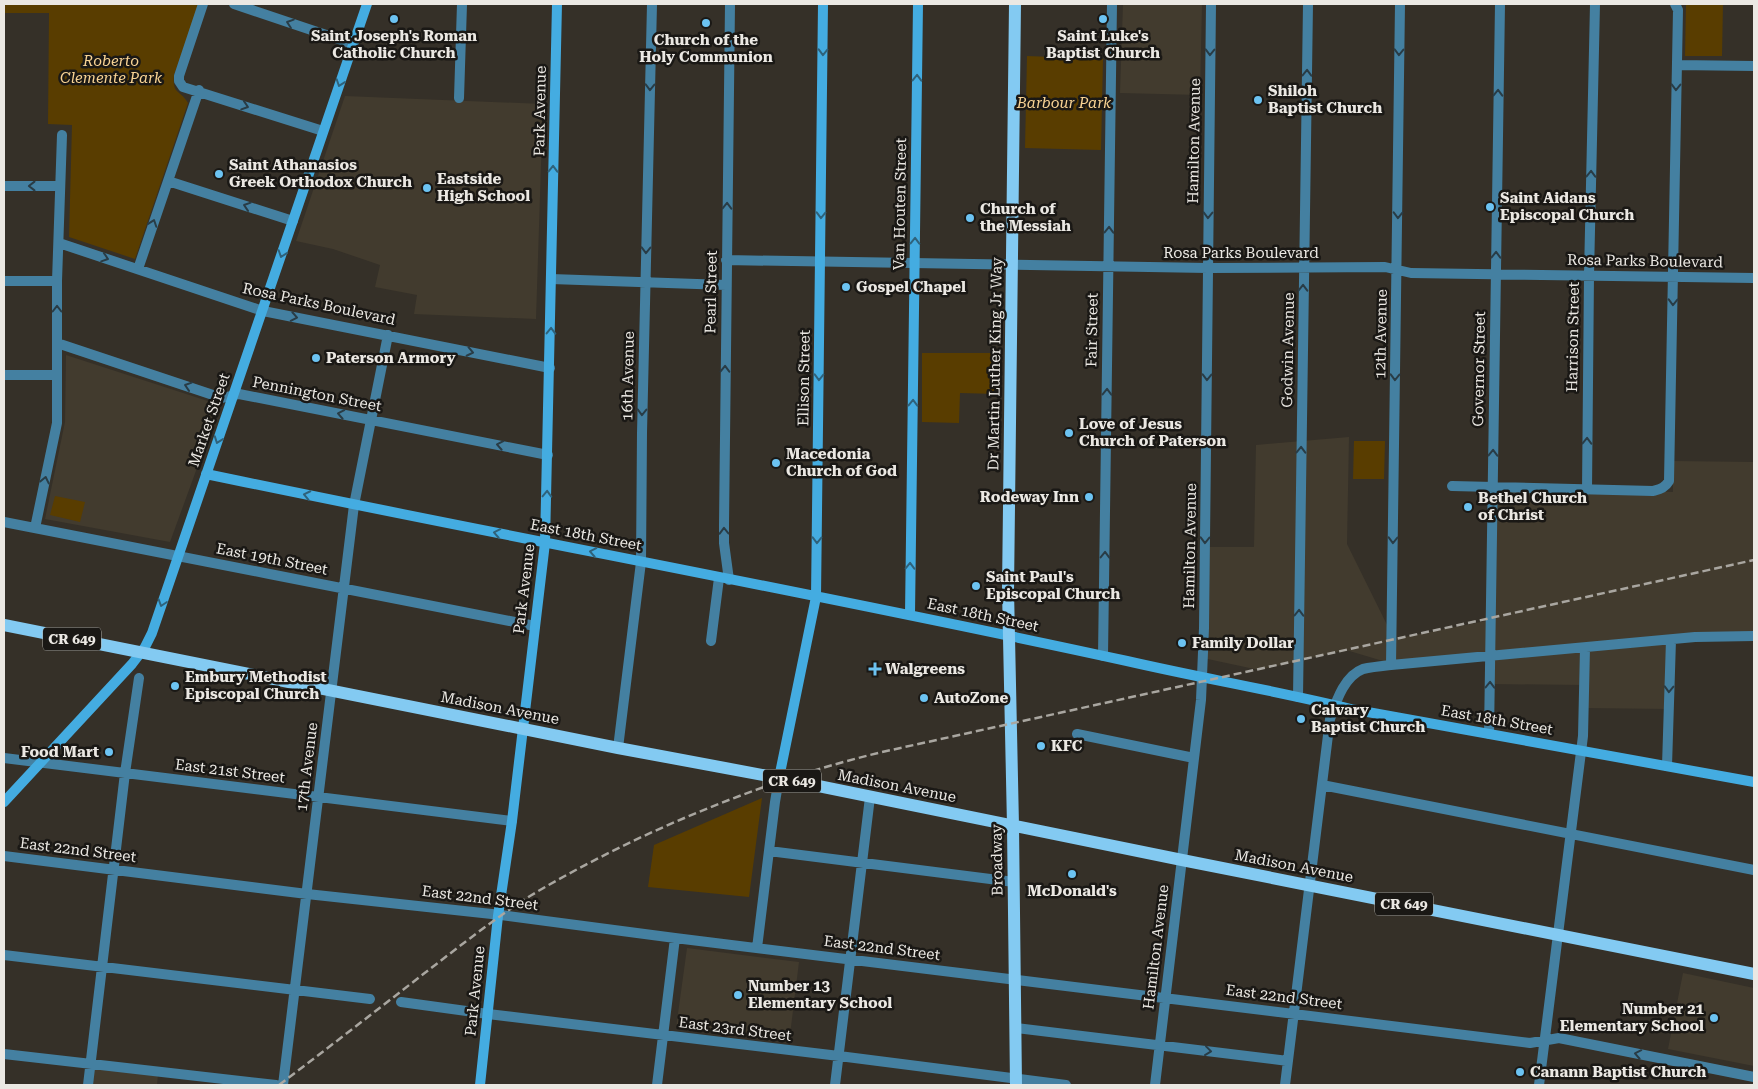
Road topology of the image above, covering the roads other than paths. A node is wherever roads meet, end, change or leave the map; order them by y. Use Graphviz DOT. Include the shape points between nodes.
graph roads {
  1 [pos="203,4"];
  2 [pos="234,4"];
  3 [pos="367,4"];
  4 [pos="462,4"];
  5 [pos="557,4"];
  6 [pos="652,4"];
  7 [pos="730,4"];
  8 [pos="823,4"];
  9 [pos="918,4"];
  10 [pos="1015,4"];
  11 [pos="1112,4"];
  12 [pos="1211,4"];
  13 [pos="1308,4"];
  14 [pos="1400,4"];
  15 [pos="1500,4"];
  16 [pos="1595,4"];
  17 [pos="1674,4"];
  18 [pos="353,44"];
  19 [pos="1677,65"];
  20 [pos="1754,66"];
  21 [pos="199,90"];
  22 [pos="459,98"];
  23 [pos="323,131"];
  24 [pos="62,136"];
  25 [pos="168,181"];
  26 [pos="4,186"];
  27 [pos="60,186"];
  28 [pos="293,221"];
  29 [pos="59,243"];
  30 [pos="726,260"];
  31 [pos="820,262"];
  32 [pos="914,264"];
  33 [pos="1012,266"];
  34 [pos="1108,267"];
  35 [pos="1208,268"];
  36 [pos="1304,268"];
  37 [pos="138,269"];
  38 [pos="1397,270"];
  39 [pos="1495,274"];
  40 [pos="1589,275"];
  41 [pos="1673,276"];
  42 [pos="1754,278"];
  43 [pos="551,279"];
  44 [pos="4,280"];
  45 [pos="57,281"];
  46 [pos="645,283"];
  47 [pos="726,285"];
  48 [pos="263,310"];
  49 [pos="388,335"];
  50 [pos="57,343"];
  51 [pos="550,368"];
  52 [pos="4,375"];
  53 [pos="57,375"];
  54 [pos="234,394"];
  55 [pos="371,420"];
  56 [pos="548,455"];
  57 [pos="206,474"];
  58 [pos="1452,486"];
  59 [pos="1493,487"];
  60 [pos="1587,490"];
  61 [pos="354,505"];
  62 [pos="4,522"];
  63 [pos="35,528"];
  64 [pos="545,543"];
  65 [pos="177,557"];
  66 [pos="641,562"];
  67 [pos="724,578"];
  68 [pos="344,588"];
  69 [pos="816,597"];
  70 [pos="910,614"];
  71 [pos="4,625"];
  72 [pos="535,626"];
  73 [pos="1009,635"];
  74 [pos="1754,636"];
  75 [pos="1671,640"];
  76 [pos="711,641"];
  77 [pos="1585,648"];
  78 [pos="141,653"];
  79 [pos="1103,656"];
  80 [pos="1490,657"];
  81 [pos="1391,665"];
  82 [pos="1202,677"];
  83 [pos="139,678"];
  84 [pos="332,690"];
  85 [pos="1298,697"];
  86 [pos="1335,705"];
  87 [pos="523,729"];
  88 [pos="1077,734"];
  89 [pos="1489,734"];
  90 [pos="618,748"];
  91 [pos="1581,750"];
  92 [pos="4,758"];
  93 [pos="1194,758"];
  94 [pos="40,762"];
  95 [pos="1667,766"];
  96 [pos="125,773"];
  97 [pos="779,778"];
  98 [pos="1754,782"];
  99 [pos="1322,785"];
  100 [pos="319,797"];
  101 [pos="870,797"];
  102 [pos="4,802"];
  103 [pos="512,821"];
  104 [pos="1013,826"];
  105 [pos="1570,833"];
  106 [pos="769,851"];
  107 [pos="4,856"];
  108 [pos="1182,860"];
  109 [pos="862,862"];
  110 [pos="113,869"];
  111 [pos="1754,870"];
  112 [pos="1014,882"];
  113 [pos="1309,886"];
  114 [pos="307,894"];
  115 [pos="498,916"];
  116 [pos="1558,935"];
  117 [pos="675,938"];
  118 [pos="757,948"];
  119 [pos="4,955"];
  120 [pos="850,959"];
  121 [pos="101,966"];
  122 [pos="1754,974"];
  123 [pos="1015,979"];
  124 [pos="295,990"];
  125 [pos="1165,998"];
  126 [pos="370,999"];
  127 [pos="401,1002"];
  128 [pos="488,1014"];
  129 [pos="1294,1014"];
  130 [pos="1016,1028"];
  131 [pos="663,1036"];
  132 [pos="1545,1040"];
  133 [pos="1160,1045"];
  134 [pos="4,1054"];
  135 [pos="839,1056"];
  136 [pos="1288,1061"];
  137 [pos="90,1065"];
  138 [pos="1754,1077"];
  139 [pos="1016,1082"];
  140 [pos="88,1085"];
  141 [pos="276,1085"];
  142 [pos="283,1085"];
  143 [pos="480,1085"];
  144 [pos="657,1085"];
  145 [pos="835,1085"];
  146 [pos="1066,1085"];
  147 [pos="1155,1085"];
  148 [pos="1285,1085"];
  149 [pos="1539,1085"];
  1 -- 21 [label="street" via="179,76 183,87"];
  18 -- 2 [label="street, one-way"];
  3 -- 18 [label="street, Market Street"];
  4 -- 22 [label="street"];
  43 -- 5 [label="street, Park Avenue, one-way"];
  6 -- 46 [label="street, 16th Avenue, one-way"];
  30 -- 7 [label="street, Pearl Street, one-way"];
  8 -- 31 [label="street, Ellison Street, one-way"];
  32 -- 9 [label="street, Van Houten Street, one-way"];
  10 -- 33 [label="main road, Dr Martin Luther King Jr Way"];
  34 -- 11 [label="street, Fair Street, one-way"];
  12 -- 35 [label="street, Hamilton Avenue, one-way"];
  36 -- 13 [label="street, Godwin Avenue, one-way"];
  14 -- 38 [label="street, 12th Avenue, one-way"];
  39 -- 15 [label="street, Governor Street, one-way"];
  40 -- 16 [label="street, Harrison Street, one-way"];
  17 -- 19 [label="street" via="1678,10"];
  18 -- 23 [label="street, Market Street, one-way"];
  19 -- 20 [label="street"];
  19 -- 41 [label="street, one-way"];
  21 -- 23 [label="street, one-way"];
  21 -- 25 [label="street"];
  23 -- 28 [label="street, Market Street"];
  24 -- 27 [label="street"];
  28 -- 25 [label="street, one-way"];
  37 -- 25 [label="street, one-way"];
  27 -- 26 [label="street, one-way"];
  27 -- 29 [label="street"];
  28 -- 48 [label="street, Market Street, one-way"];
  29 -- 37 [label="street, Rosa Parks Boulevard, one-way"];
  29 -- 45 [label="street"];
  30 -- 31 [label="street, Rosa Parks Boulevard"];
  30 -- 47 [label="street, Pearl Street"];
  31 -- 32 [label="street, Rosa Parks Boulevard"];
  31 -- 69 [label="street, Ellison Street, one-way"];
  32 -- 33 [label="street, Rosa Parks Boulevard"];
  70 -- 32 [label="street, Van Houten Street, one-way"];
  33 -- 34 [label="street, Rosa Parks Boulevard"];
  33 -- 73 [label="main road, Dr Martin Luther King Jr Way"];
  34 -- 35 [label="street, Rosa Parks Boulevard"];
  79 -- 34 [label="street, Fair Street, one-way"];
  35 -- 36 [label="street, Rosa Parks Boulevard"];
  35 -- 82 [label="street, Hamilton Avenue, one-way"];
  36 -- 38 [label="street, Rosa Parks Boulevard" via="1385,267"];
  85 -- 36 [label="street, Godwin Avenue, one-way"];
  37 -- 48 [label="street, Rosa Parks Boulevard"];
  38 -- 39 [label="street, Rosa Parks Boulevard"];
  38 -- 81 [label="street, 12th Avenue, one-way"];
  39 -- 40 [label="street, Rosa Parks Boulevard"];
  59 -- 39 [label="street, Governor Street, one-way"];
  40 -- 41 [label="street, Rosa Parks Boulevard"];
  60 -- 40 [label="street, Harrison Street, one-way"];
  41 -- 42 [label="street, Rosa Parks Boulevard"];
  41 -- 60 [label="street, one-way" via="1669,481 1662,489 1653,491"];
  43 -- 46 [label="street"];
  51 -- 43 [label="street, Park Avenue, one-way"];
  44 -- 45 [label="street"];
  50 -- 45 [label="street, one-way"];
  46 -- 47 [label="street"];
  46 -- 66 [label="street, 16th Avenue, one-way"];
  67 -- 47 [label="street, Pearl Street, one-way"];
  48 -- 49 [label="street, Rosa Parks Boulevard, one-way"];
  48 -- 54 [label="street, Market Street"];
  49 -- 51 [label="street, Rosa Parks Boulevard, one-way"];
  49 -- 55 [label="street, 17th Avenue"];
  50 -- 53 [label="street"];
  54 -- 50 [label="street, Pennington Street, one-way" via="222,398"];
  51 -- 56 [label="street, Park Avenue"];
  52 -- 53 [label="street"];
  63 -- 53 [label="street, one-way" via="57,423"];
  55 -- 54 [label="street, Pennington Street, one-way"];
  54 -- 57 [label="street, Market Street, one-way"];
  56 -- 55 [label="street, Pennington Street, one-way"];
  55 -- 61 [label="street, 17th Avenue"];
  64 -- 56 [label="street, Park Avenue, one-way"];
  61 -- 57 [label="street, East 18th Street, one-way"];
  57 -- 65 [label="street, Market Street"];
  58 -- 59 [label="street"];
  59 -- 60 [label="street"];
  59 -- 80 [label="street, Governor Street"];
  64 -- 61 [label="street, East 18th Street, one-way"];
  61 -- 68 [label="street, 17th Avenue"];
  62 -- 63 [label="street, East 19th Street"];
  63 -- 65 [label="street, East 19th Street"];
  66 -- 64 [label="street, East 18th Street, one-way"];
  64 -- 72 [label="street, Park Avenue"];
  65 -- 68 [label="street, East 19th Street"];
  65 -- 78 [label="street, Market Street, one-way" via="152,634"];
  66 -- 67 [label="street, East 18th Street"];
  66 -- 90 [label="street, 16th Avenue"];
  67 -- 69 [label="street, East 18th Street"];
  67 -- 76 [label="street, Pearl Street"];
  68 -- 72 [label="street, East 19th Street"];
  68 -- 84 [label="street, 17th Avenue"];
  69 -- 70 [label="street, East 18th Street"];
  69 -- 97 [label="street, Ellison Street"];
  70 -- 73 [label="street, East 18th Street"];
  71 -- 78 [label="main road, Madison Avenue / CR 649"];
  72 -- 87 [label="street, Park Avenue"];
  73 -- 79 [label="street, East 18th Street"];
  73 -- 104 [label="main road, Broadway"];
  74 -- 75 [label="street"];
  75 -- 77 [label="street"];
  75 -- 95 [label="street, one-way"];
  77 -- 80 [label="street"];
  77 -- 91 [label="street"];
  78 -- 84 [label="main road, Madison Avenue / CR 649"];
  78 -- 94 [label="street, Market Street"];
  79 -- 82 [label="street, East 18th Street"];
  80 -- 81 [label="street"];
  89 -- 80 [label="street, Governor Street, one-way"];
  81 -- 86 [label="street" via="1354,674"];
  82 -- 85 [label="street, East 18th Street"];
  82 -- 93 [label="street, Hamilton Avenue"];
  83 -- 96 [label="street"];
  84 -- 87 [label="main road, Madison Avenue / CR 649"];
  84 -- 100 [label="street, 17th Avenue"];
  85 -- 86 [label="street, East 18th Street"];
  86 -- 89 [label="street, East 18th Street"];
  86 -- 99 [label="street" via="1330,719"];
  87 -- 90 [label="main road, Madison Avenue / CR 649"];
  87 -- 103 [label="street, Park Avenue"];
  88 -- 93 [label="street"];
  89 -- 91 [label="street, East 18th Street"];
  90 -- 97 [label="main road, Madison Avenue / CR 649"];
  91 -- 95 [label="street, East 18th Street"];
  91 -- 105 [label="street"];
  92 -- 94 [label="street, East 21st Street"];
  93 -- 108 [label="street, Hamilton Avenue"];
  94 -- 96 [label="street, East 21st Street"];
  94 -- 102 [label="street, Market Street"];
  95 -- 98 [label="street, East 18th Street"];
  96 -- 100 [label="street, East 21st Street"];
  96 -- 110 [label="street"];
  97 -- 101 [label="main road, Madison Avenue / CR 649"];
  97 -- 106 [label="street"];
  99 -- 105 [label="street"];
  99 -- 113 [label="street"];
  100 -- 103 [label="street, East 21st Street"];
  100 -- 114 [label="street, 17th Avenue"];
  101 -- 104 [label="main road, Madison Avenue / CR 649"];
  101 -- 109 [label="street"];
  103 -- 115 [label="street, Park Avenue"];
  104 -- 108 [label="main road, Madison Avenue / CR 649"];
  104 -- 112 [label="main road, Broadway"];
  105 -- 111 [label="street"];
  105 -- 116 [label="street"];
  106 -- 109 [label="street"];
  106 -- 118 [label="street"];
  107 -- 110 [label="street, East 22nd Street"];
  108 -- 113 [label="main road, Madison Avenue / CR 649"];
  108 -- 125 [label="street, Hamilton Avenue"];
  109 -- 112 [label="street"];
  109 -- 120 [label="street"];
  110 -- 114 [label="street, East 22nd Street"];
  110 -- 121 [label="street"];
  112 -- 123 [label="main road, Broadway"];
  113 -- 116 [label="main road, Madison Avenue / CR 649"];
  113 -- 129 [label="street"];
  114 -- 115 [label="street, East 22nd Street"];
  114 -- 124 [label="street, 17th Avenue"];
  115 -- 117 [label="street, East 22nd Street"];
  115 -- 128 [label="street, Park Avenue"];
  116 -- 122 [label="main road, Madison Avenue / CR 649"];
  116 -- 132 [label="street"];
  117 -- 118 [label="street, East 22nd Street"];
  117 -- 131 [label="street"];
  118 -- 120 [label="street, East 22nd Street"];
  119 -- 121 [label="street"];
  120 -- 123 [label="street, East 22nd Street"];
  120 -- 135 [label="street"];
  121 -- 124 [label="street"];
  121 -- 137 [label="street"];
  123 -- 125 [label="street, East 22nd Street"];
  123 -- 130 [label="main road, Broadway"];
  124 -- 126 [label="street"];
  124 -- 142 [label="street, 17th Avenue"];
  125 -- 129 [label="street, East 22nd Street"];
  125 -- 133 [label="street, Hamilton Avenue"];
  127 -- 128 [label="street, East 23rd Street"];
  128 -- 131 [label="street, East 23rd Street"];
  128 -- 143 [label="street, Park Avenue"];
  129 -- 132 [label="street, East 22nd Street" via="1530,1043"];
  129 -- 136 [label="street"];
  130 -- 133 [label="street"];
  130 -- 139 [label="main road, Broadway"];
  131 -- 135 [label="street, East 23rd Street"];
  131 -- 144 [label="street"];
  138 -- 132 [label="street, East 22nd Street, one-way" via="1559,1038"];
  132 -- 149 [label="street"];
  133 -- 136 [label="street, one-way"];
  133 -- 147 [label="street, Hamilton Avenue"];
  134 -- 137 [label="street"];
  135 -- 139 [label="street, East 23rd Street"];
  135 -- 145 [label="street"];
  136 -- 148 [label="street"];
  137 -- 140 [label="street"];
  137 -- 141 [label="street"];
  139 -- 146 [label="street, East 23rd Street"];
}
